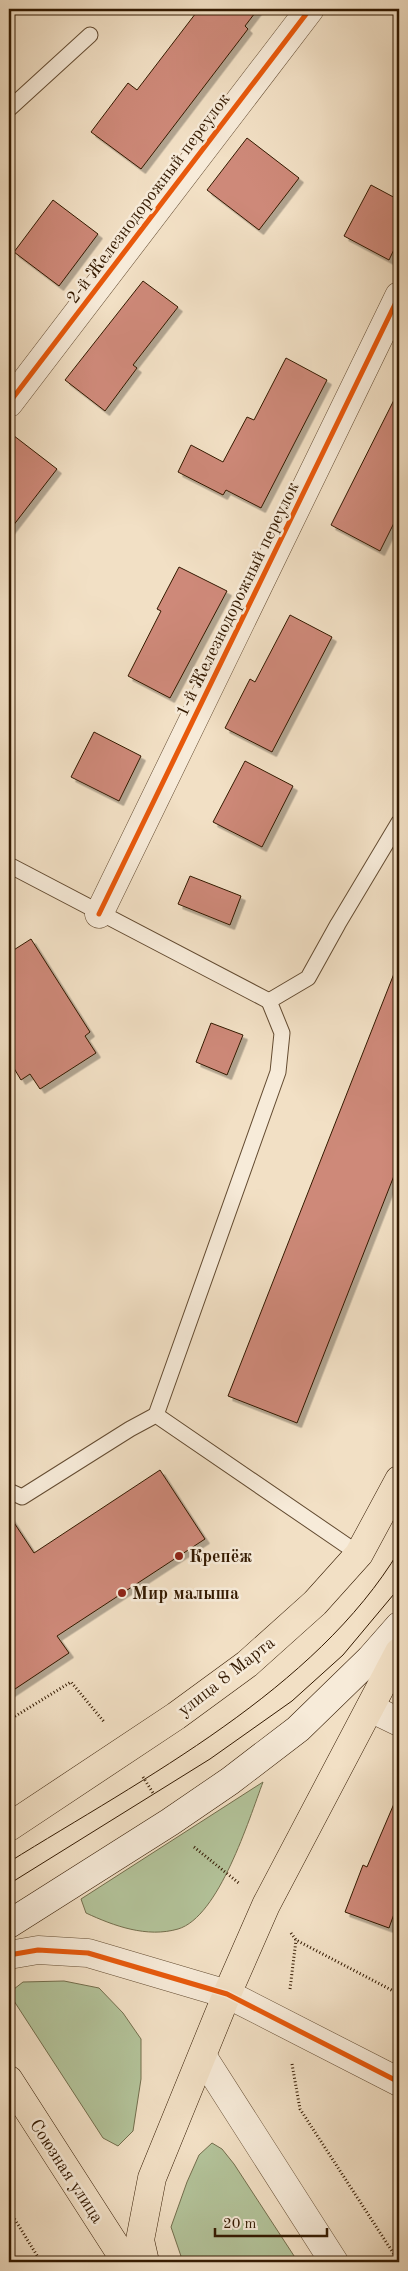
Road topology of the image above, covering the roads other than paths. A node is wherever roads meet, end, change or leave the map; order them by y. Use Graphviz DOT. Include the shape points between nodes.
graph roads {
  1 [pos="310,9"];
  2 [pos="90,35"];
  3 [pos="9,109"];
  4 [pos="399,296"];
  5 [pos="9,403"];
  6 [pos="399,822"];
  7 [pos="9,865"];
  8 [pos="99,914"];
  9 [pos="268,1001"];
  10 [pos="156,1415"];
  11 [pos="399,1480"];
  12 [pos="9,1491"];
  13 [pos="359,1554"];
  14 [pos="399,1626"];
  15 [pos="399,1652"];
  16 [pos="370,1708"];
  17 [pos="399,1722"];
  18 [pos="9,1828"];
  19 [pos="9,1924"];
  20 [pos="9,1955"];
  21 [pos="227,1994"];
  22 [pos="203,2058"];
  23 [pos="9,2080"];
  24 [pos="399,2082"];
  25 [pos="126,2262"];
  26 [pos="145,2262"];
  27 [pos="334,2262"];
  1 -- 5 [label="street, 2-й Железнодорожный переулок"];
  2 -- 3 [label="lane"];
  4 -- 8 [label="street, 1-й Железнодорожный переулок"];
  6 -- 9 [label="lane" via="308,978"];
  7 -- 8 [label="lane"];
  8 -- 9 [label="lane"];
  9 -- 10 [label="lane" via="282,1032 278,1072"];
  10 -- 12 [label="lane" via="22,1497"];
  10 -- 13 [label="lane"];
  11 -- 13 [label="main road, улица 8 Марта"];
  13 -- 18 [label="main road, улица 8 Марта" via="315,1603 248,1664"];
  14 -- 19 [label="street" via="298,1729 230,1781"];
  15 -- 16 [label="main road"];
  16 -- 17 [label="street"];
  16 -- 21 [label="main road" via="266,1905"];
  20 -- 21 [label="street" via="38,1950 88,1953"];
  21 -- 22 [label="main road"];
  21 -- 24 [label="street"];
  22 -- 26 [label="main road" via="152,2178 140,2240"];
  22 -- 27 [label="street"];
  23 -- 25 [label="main road, Союзная улица"];
}
